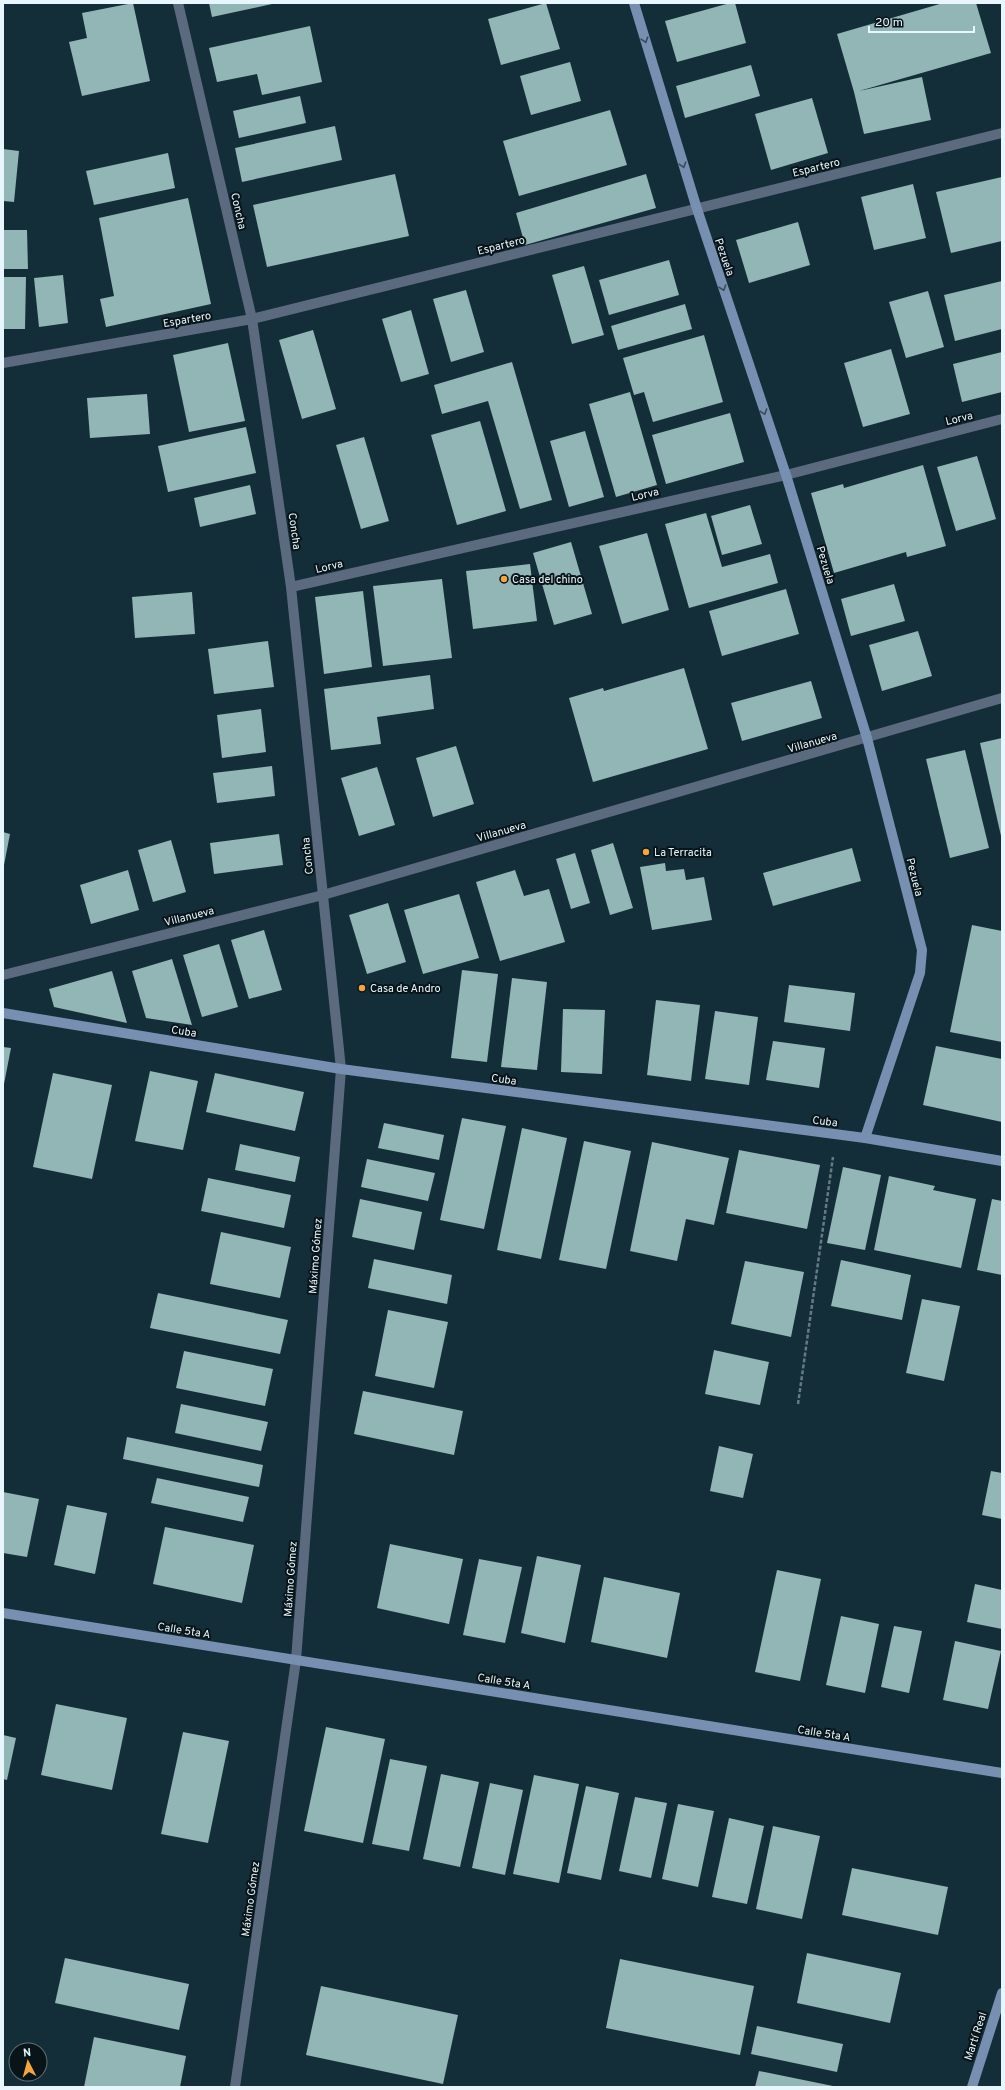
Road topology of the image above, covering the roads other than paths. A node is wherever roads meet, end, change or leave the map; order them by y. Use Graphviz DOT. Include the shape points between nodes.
graph roads {
  1 [pos="178,3"];
  2 [pos="634,3"];
  3 [pos="1002,133"];
  4 [pos="697,209"];
  5 [pos="252,319"];
  6 [pos="3,363"];
  7 [pos="1002,419"];
  8 [pos="786,475"];
  9 [pos="291,587"];
  10 [pos="1002,698"];
  11 [pos="867,738"];
  12 [pos="323,895"];
  13 [pos="3,975"];
  14 [pos="3,1013"];
  15 [pos="341,1069"];
  16 [pos="865,1138"];
  17 [pos="1002,1161"];
  18 [pos="3,1613"];
  19 [pos="296,1660"];
  20 [pos="1002,1773"];
  21 [pos="1002,1993"];
  22 [pos="235,2087"];
  23 [pos="972,2087"];
  1 -- 5 [label="street, Concha"];
  2 -- 4 [label="street, Pezuela, one-way"];
  3 -- 4 [label="street, Espartero"];
  4 -- 5 [label="street, Espartero"];
  4 -- 8 [label="street, Pezuela, one-way"];
  5 -- 6 [label="street, Espartero"];
  5 -- 9 [label="street, Concha"];
  7 -- 8 [label="street, Lorva"];
  8 -- 9 [label="street, Lorva"];
  8 -- 11 [label="street, Pezuela"];
  9 -- 12 [label="street, Concha"];
  10 -- 11 [label="street, Villanueva"];
  11 -- 12 [label="street, Villanueva"];
  11 -- 16 [label="street, Pezuela" via="922,950 920,973"];
  12 -- 13 [label="street, Villanueva"];
  12 -- 15 [label="street, Concha"];
  14 -- 15 [label="street, Cuba"];
  15 -- 16 [label="street, Cuba"];
  15 -- 19 [label="street, Máximo Gómez"];
  16 -- 17 [label="street, Cuba"];
  18 -- 19 [label="street, Calle 5ta A"];
  19 -- 20 [label="street, Calle 5ta A"];
  19 -- 22 [label="street, Máximo Gómez"];
  21 -- 23 [label="street, Martí Real"];
}
